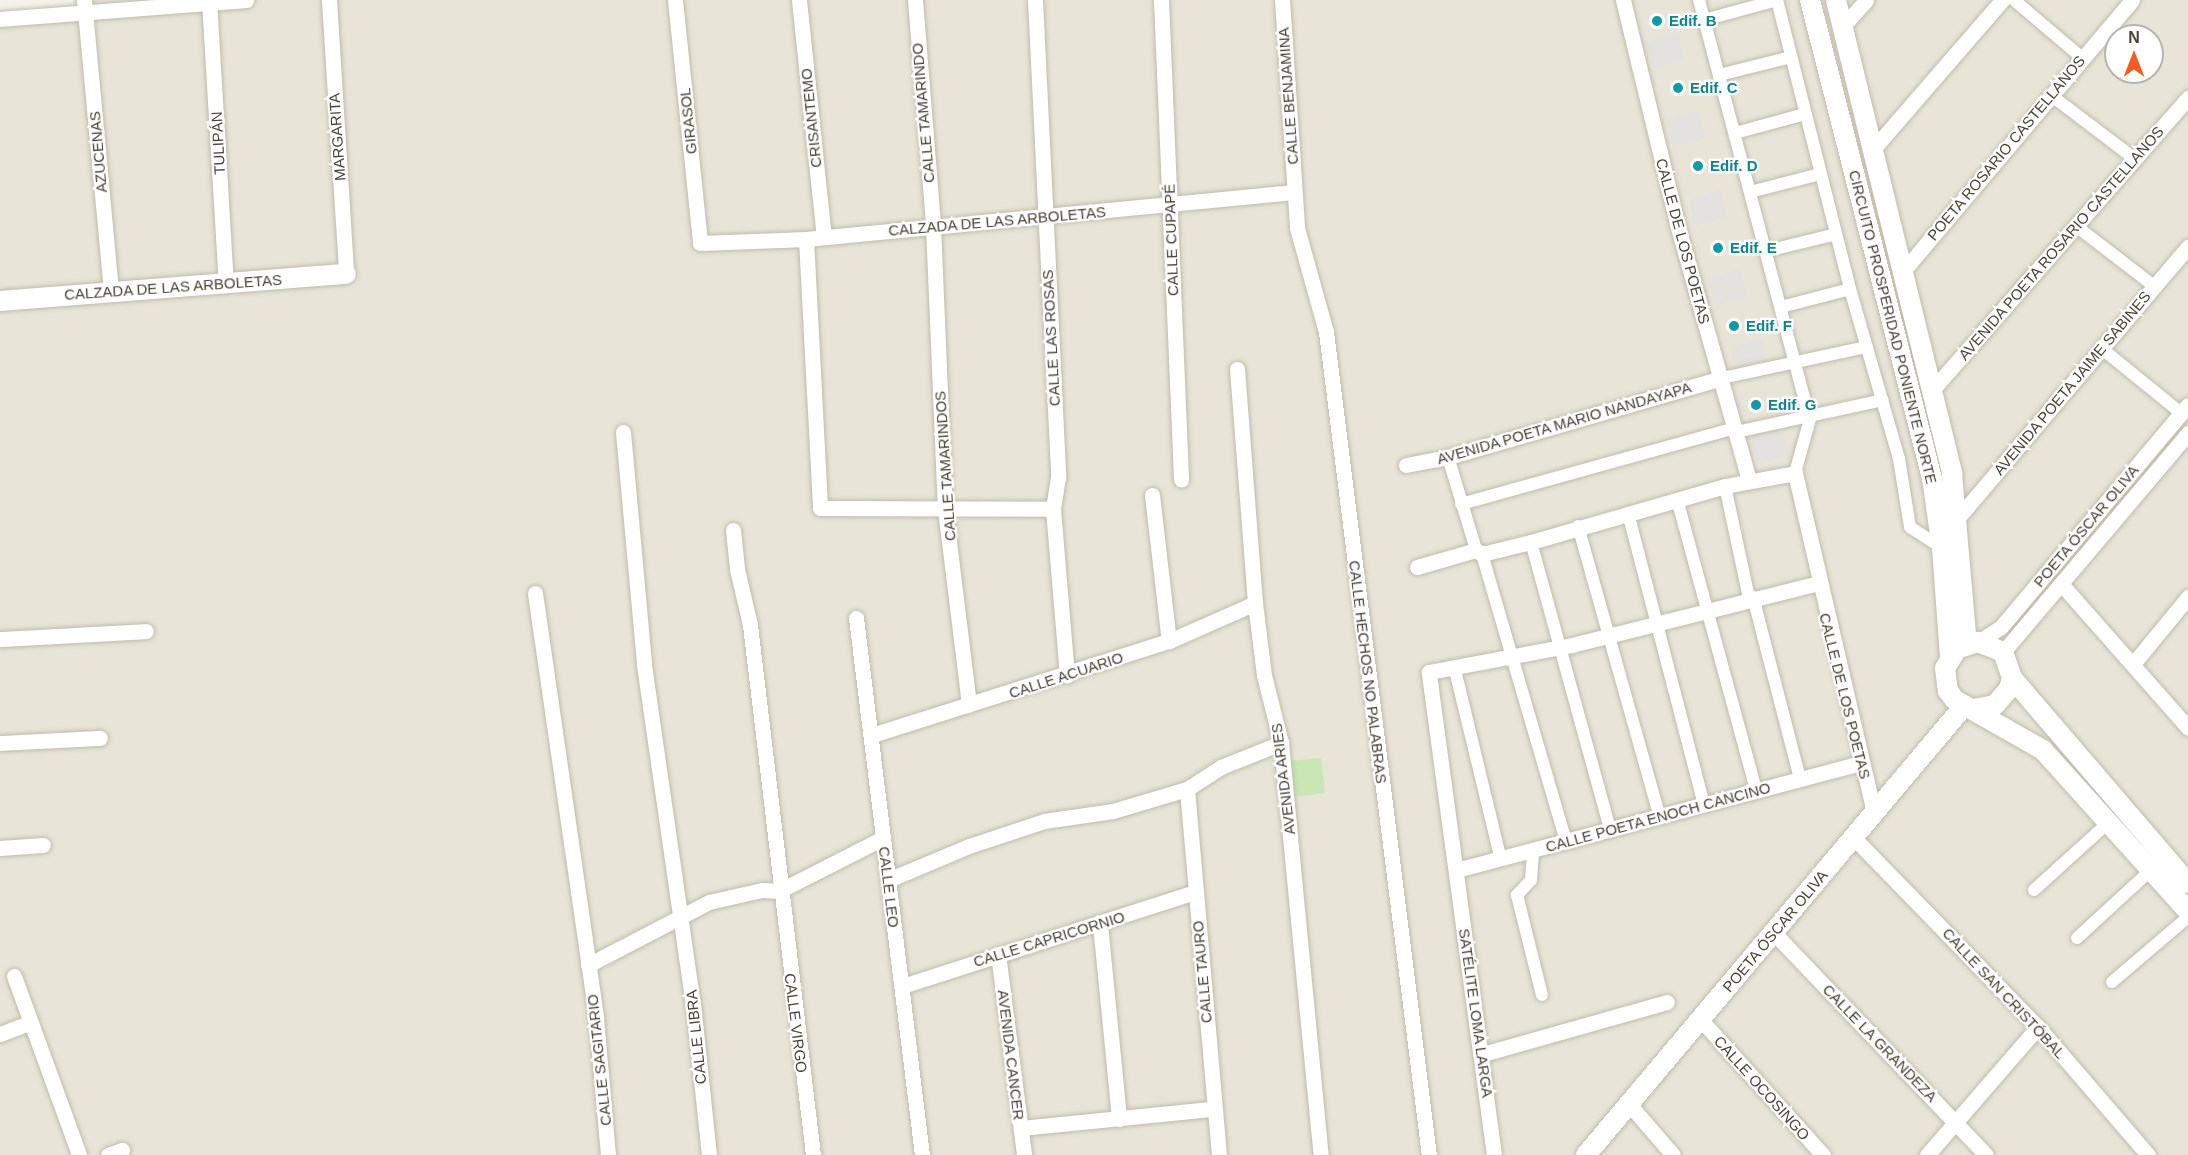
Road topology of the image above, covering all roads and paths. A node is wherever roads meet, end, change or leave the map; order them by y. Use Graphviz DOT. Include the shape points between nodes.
graph roads {
  1 [pos="246,0"];
  2 [pos="328,0"];
  3 [pos="675,0"];
  4 [pos="799,0"];
  5 [pos="915,0"];
  6 [pos="1035,0"];
  7 [pos="1161,0"];
  8 [pos="1282,0"];
  9 [pos="1623,0"];
  10 [pos="1699,0"];
  11 [pos="1777,0"];
  12 [pos="1810,0"];
  13 [pos="1836,0"];
  14 [pos="1866,0"];
  15 [pos="2002,0"];
  16 [pos="2014,0"];
  17 [pos="2132,0"];
  18 [pos="209,1"];
  19 [pos="85,6"];
  20 [pos="0,19"];
  21 [pos="1704,20"];
  22 [pos="1842,27"];
  23 [pos="1791,57"];
  24 [pos="2081,57"];
  25 [pos="1719,75"];
  26 [pos="2052,96"];
  27 [pos="2188,98"];
  28 [pos="1805,114"];
  29 [pos="1735,133"];
  30 [pos="1874,148"];
  31 [pos="2135,159"];
  32 [pos="1820,174"];
  33 [pos="1294,192"];
  34 [pos="1750,192"];
  35 [pos="1170,206"];
  36 [pos="1045,216"];
  37 [pos="933,225"];
  38 [pos="2076,226"];
  39 [pos="1836,234"];
  40 [pos="824,236"];
  41 [pos="806,239"];
  42 [pos="700,243"];
  43 [pos="2188,247"];
  44 [pos="1767,251"];
  45 [pos="1904,270"];
  46 [pos="346,274"];
  47 [pos="226,283"];
  48 [pos="2154,286"];
  49 [pos="1850,289"];
  50 [pos="111,292"];
  51 [pos="0,301"];
  52 [pos="1780,307"];
  53 [pos="1867,347"];
  54 [pos="2101,348"];
  55 [pos="1795,364"];
  56 [pos="1237,369"];
  57 [pos="1722,378"];
  58 [pos="1933,389"];
  59 [pos="1882,400"];
  60 [pos="2184,409"];
  61 [pos="1810,419"];
  62 [pos="1735,430"];
  63 [pos="623,432"];
  64 [pos="2188,433"];
  65 [pos="1448,457"];
  66 [pos="1406,465"];
  67 [pos="1795,473"];
  68 [pos="1181,480"];
  69 [pos="1749,481"];
  70 [pos="1725,486"];
  71 [pos="1152,495"];
  72 [pos="1677,499"];
  73 [pos="1461,504"];
  74 [pos="945,509"];
  75 [pos="1053,509"];
  76 [pos="1628,513"];
  77 [pos="1957,519"];
  78 [pos="1578,526"];
  79 [pos="733,530"];
  80 [pos="1531,542"];
  81 [pos="1942,548"];
  82 [pos="1479,552"];
  83 [pos="1417,567"];
  84 [pos="1818,583"];
  85 [pos="2063,586"];
  86 [pos="535,593"];
  87 [pos="2188,597"];
  88 [pos="1751,598"];
  89 [pos="1255,603"];
  90 [pos="1706,609"];
  91 [pos="856,618"];
  92 [pos="1659,622"];
  93 [pos="146,631"];
  94 [pos="1610,635"];
  95 [pos="0,639"];
  96 [pos="1168,641"];
  97 [pos="1973,643"];
  98 [pos="1560,647"];
  99 [pos="2003,652"];
  100 [pos="1509,656"];
  101 [pos="1950,658"];
  102 [pos="2133,664"];
  103 [pos="1455,670"];
  104 [pos="1067,675"];
  105 [pos="2012,678"];
  106 [pos="969,705"];
  107 [pos="1969,707"];
  108 [pos="2188,728"];
  109 [pos="872,735"];
  110 [pos="100,738"];
  111 [pos="0,743"];
  112 [pos="1281,743"];
  113 [pos="1860,763"];
  114 [pos="1800,779"];
  115 [pos="1186,789"];
  116 [pos="1756,790"];
  117 [pos="1704,804"];
  118 [pos="1874,813"];
  119 [pos="1659,815"];
  120 [pos="2108,823"];
  121 [pos="1610,828"];
  122 [pos="1853,837"];
  123 [pos="883,838"];
  124 [pos="1566,841"];
  125 [pos="43,845"];
  126 [pos="0,848"];
  127 [pos="1533,852"];
  128 [pos="1500,856"];
  129 [pos="1456,870"];
  130 [pos="2151,870"];
  131 [pos="888,880"];
  132 [pos="2188,884"];
  133 [pos="2034,890"];
  134 [pos="779,891"];
  135 [pos="1195,892"];
  136 [pos="2188,911"];
  137 [pos="2188,917"];
  138 [pos="681,919"];
  139 [pos="1100,924"];
  140 [pos="1773,932"];
  141 [pos="2077,938"];
  142 [pos="998,954"];
  143 [pos="588,965"];
  144 [pos="14,976"];
  145 [pos="2112,982"];
  146 [pos="902,986"];
  147 [pos="1542,995"];
  148 [pos="1667,1002"];
  149 [pos="1701,1020"];
  150 [pos="31,1022"];
  151 [pos="2038,1027"];
  152 [pos="0,1034"];
  153 [pos="1483,1054"];
  154 [pos="1629,1104"];
  155 [pos="1213,1109"];
  156 [pos="1119,1119"];
  157 [pos="1956,1122"];
  158 [pos="1021,1128"];
  159 [pos="79,1155"];
  160 [pos="608,1155"];
  161 [pos="708,1155"];
  162 [pos="813,1155"];
  163 [pos="922,1155"];
  164 [pos="1024,1155"];
  165 [pos="1219,1155"];
  166 [pos="1321,1155"];
  167 [pos="1429,1155"];
  168 [pos="1494,1155"];
  169 [pos="1586,1155"];
  170 [pos="1673,1155"];
  171 [pos="1823,1155"];
  172 [pos="1927,1155"];
  173 [pos="1986,1155"];
  174 [pos="2148,1155"];
  1 -- 18 [label="street"];
  2 -- 46 [label="street, MARGARITA"];
  3 -- 42 [label="street, GIRASOL"];
  4 -- 40 [label="street, CRISANTEMO"];
  5 -- 37 [label="street, CALLE TAMARINDO"];
  6 -- 36 [label="street, CALLE LAS ROSAS"];
  7 -- 35 [label="street, CALLE CUPAPÉ"];
  8 -- 33 [label="street, CALLE BENJAMINA"];
  9 -- 57 [label="street, CALLE DE LOS POETAS" via="1677,224"];
  10 -- 21 [label="street"];
  11 -- 21 [label="street"];
  11 -- 23 [label="street"];
  12 -- 81 [label="street, CIRCUITO PROSPERIDAD PONIENTE NORTE" via="1916,408"];
  13 -- 22 [label="street, CIRCUITO PROSPERIDAD PONIENTE NORTE"];
  14 -- 22 [label="street"];
  15 -- 30 [label="street"];
  16 -- 24 [label="street"];
  17 -- 24 [label="street, POETA ROSARIO CASTELLANOS"];
  18 -- 19 [label="street"];
  18 -- 47 [label="street, TULIPÁN"];
  19 -- 20 [label="street"];
  19 -- 50 [label="street, AZUCENAS"];
  21 -- 25 [label="street"];
  22 -- 30 [label="street, CIRCUITO PROSPERIDAD PONIENTE NORTE"];
  23 -- 25 [label="street"];
  23 -- 28 [label="street"];
  24 -- 26 [label="street, POETA ROSARIO CASTELLANOS"];
  25 -- 29 [label="street"];
  26 -- 31 [label="street"];
  26 -- 45 [label="street, POETA ROSARIO CASTELLANOS"];
  27 -- 31 [label="street, AVENIDA POETA ROSARIO CASTELLANOS"];
  28 -- 29 [label="street"];
  28 -- 32 [label="street"];
  29 -- 34 [label="street"];
  30 -- 45 [label="street, CIRCUITO PROSPERIDAD PONIENTE NORTE"];
  31 -- 38 [label="street, AVENIDA POETA ROSARIO CASTELLANOS"];
  32 -- 34 [label="street"];
  32 -- 39 [label="street"];
  33 -- 35 [label="street, CALZADA DE LAS ARBOLETAS"];
  33 -- 167 [label="street, CALLE HECHOS NO PALABRAS" via="1297,228 1326,332"];
  34 -- 44 [label="street"];
  35 -- 36 [label="street, CALZADA DE LAS ARBOLETAS"];
  35 -- 68 [label="street, CALLE CUPAPÉ"];
  36 -- 37 [label="street, CALZADA DE LAS ARBOLETAS"];
  36 -- 75 [label="street, CALLE LAS ROSAS" via="1058,477"];
  37 -- 40 [label="street, CALZADA DE LAS ARBOLETAS"];
  37 -- 74 [label="street, CALLE TAMARINDOS"];
  38 -- 48 [label="street"];
  38 -- 58 [label="street, AVENIDA POETA ROSARIO CASTELLANOS"];
  39 -- 44 [label="street"];
  39 -- 49 [label="street"];
  40 -- 41 [label="street, CALZADA DE LAS ARBOLETAS"];
  41 -- 42 [label="street, CALZADA DE LAS ARBOLETAS"];
  41 -- 74 [label="street" via="820,508"];
  43 -- 48 [label="street, AVENIDA POETA JAIME SABINES"];
  44 -- 52 [label="street"];
  45 -- 58 [label="street, CIRCUITO PROSPERIDAD PONIENTE NORTE"];
  46 -- 47 [label="street, CALZADA DE LAS ARBOLETAS"];
  47 -- 50 [label="street, CALZADA DE LAS ARBOLETAS"];
  48 -- 54 [label="street, AVENIDA POETA JAIME SABINES"];
  49 -- 52 [label="street"];
  49 -- 53 [label="street"];
  50 -- 51 [label="street, CALZADA DE LAS ARBOLETAS"];
  52 -- 55 [label="street"];
  53 -- 55 [label="street"];
  53 -- 59 [label="street"];
  54 -- 60 [label="street"];
  54 -- 77 [label="street, AVENIDA POETA JAIME SABINES"];
  55 -- 57 [label="street"];
  55 -- 61 [label="street"];
  56 -- 89 [label="street, AVENIDA ARIES"];
  57 -- 62 [label="street, CALLE DE LOS POETAS"];
  57 -- 65 [label="street, AVENIDA POETA MARIO NANDAYAPA"];
  58 -- 77 [label="street, CIRCUITO PROSPERIDAD PONIENTE NORTE" via="1952,474"];
  59 -- 61 [label="street"];
  59 -- 81 [label="street" via="1899,459 1910,527"];
  60 -- 97 [label="street, POETA ÓSCAR OLIVA" via="2001,627"];
  61 -- 62 [label="street"];
  61 -- 67 [label="street"];
  62 -- 69 [label="street, CALLE DE LOS POETAS"];
  62 -- 73 [label="street"];
  63 -- 138 [label="street, CALLE LIBRA" via="644,665"];
  64 -- 85 [label="street, POETA ÓSCAR OLIVA"];
  65 -- 66 [label="street, AVENIDA POETA MARIO NANDAYAPA"];
  65 -- 73 [label="street"];
  67 -- 69 [label="street"];
  67 -- 84 [label="street, CALLE DE LOS POETAS"];
  69 -- 70 [label="street"];
  70 -- 72 [label="street"];
  70 -- 88 [label="street"];
  71 -- 96 [label="street"];
  72 -- 76 [label="street"];
  72 -- 90 [label="street"];
  73 -- 82 [label="street"];
  74 -- 75 [label="street"];
  74 -- 106 [label="street, CALLE TAMARINDOS"];
  75 -- 104 [label="street, CALLE LAS ROSAS"];
  76 -- 78 [label="street"];
  76 -- 92 [label="street"];
  77 -- 97 [label="street, CIRCUITO PROSPERIDAD PONIENTE NORTE"];
  78 -- 80 [label="street"];
  78 -- 94 [label="street"];
  79 -- 134 [label="street, CALLE VIRGO" via="750,625"];
  80 -- 82 [label="street"];
  80 -- 98 [label="street"];
  81 -- 101 [label="street, CIRCUITO PROSPERIDAD PONIENTE NORTE"];
  82 -- 83 [label="street"];
  82 -- 100 [label="street"];
  84 -- 88 [label="street"];
  84 -- 113 [label="street, CALLE DE LOS POETAS"];
  85 -- 99 [label="street, POETA ÓSCAR OLIVA"];
  85 -- 102 [label="street"];
  86 -- 143 [label="street, CALLE SAGITARIO"];
  87 -- 102 [label="street"];
  88 -- 90 [label="street"];
  88 -- 114 [label="street"];
  89 -- 96 [label="street, CALLE ACUARIO"];
  89 -- 112 [label="street, AVENIDA ARIES" via="1264,675"];
  90 -- 92 [label="street"];
  90 -- 116 [label="street"];
  91 -- 109 [label="street, CALLE LEO"];
  92 -- 94 [label="street"];
  92 -- 117 [label="street"];
  93 -- 95 [label="street"];
  94 -- 98 [label="street"];
  94 -- 119 [label="street"];
  96 -- 104 [label="street, CALLE ACUARIO"];
  97 -- 99 [label="street"];
  97 -- 101 [label="street"];
  98 -- 100 [label="street"];
  98 -- 121 [label="street"];
  99 -- 105 [label="street"];
  100 -- 103 [label="street"];
  100 -- 124 [label="street"];
  101 -- 107 [label="street" via="1945,680 1948,691"];
  102 -- 108 [label="street"];
  103 -- 128 [label="street"];
  103 -- 129 [label="street, SATÉLITE LOMA LARGA" via="1429,672"];
  104 -- 106 [label="street, CALLE ACUARIO"];
  105 -- 107 [label="street" via="2009,689 1995,705"];
  105 -- 132 [label="street"];
  106 -- 109 [label="street, CALLE ACUARIO"];
  107 -- 118 [label="street, POETA ÓSCAR OLIVA"];
  107 -- 120 [label="street" via="2043,750"];
  109 -- 123 [label="street, CALLE LEO"];
  110 -- 111 [label="street"];
  112 -- 115 [label="street" via="1221,767"];
  112 -- 166 [label="street, AVENIDA ARIES"];
  113 -- 114 [label="street, CALLE POETA ENOCH CANCINO"];
  113 -- 118 [label="street, CALLE DE LOS POETAS"];
  114 -- 116 [label="street, CALLE POETA ENOCH CANCINO"];
  115 -- 131 [label="street" via="1113,811 1044,821 969,846"];
  115 -- 135 [label="street, CALLE TAURO"];
  116 -- 117 [label="street, CALLE POETA ENOCH CANCINO"];
  117 -- 119 [label="street, CALLE POETA ENOCH CANCINO"];
  118 -- 122 [label="street, POETA ÓSCAR OLIVA"];
  119 -- 121 [label="street, CALLE POETA ENOCH CANCINO"];
  120 -- 130 [label="street"];
  120 -- 133 [label="street"];
  121 -- 124 [label="street, CALLE POETA ENOCH CANCINO"];
  122 -- 140 [label="street, POETA ÓSCAR OLIVA"];
  122 -- 151 [label="street, CALLE SAN CRISTÓBAL"];
  123 -- 131 [label="street, CALLE LEO"];
  123 -- 134 [label="street"];
  124 -- 127 [label="street, CALLE POETA ENOCH CANCINO"];
  125 -- 126 [label="street"];
  127 -- 128 [label="street, CALLE POETA ENOCH CANCINO"];
  127 -- 147 [label="street" via="1531,880 1517,895"];
  128 -- 129 [label="street, CALLE POETA ENOCH CANCINO"];
  129 -- 153 [label="street, SATÉLITE LOMA LARGA"];
  130 -- 136 [label="street"];
  130 -- 141 [label="street"];
  131 -- 146 [label="street, CALLE LEO"];
  134 -- 138 [label="street" via="735,894 709,902"];
  134 -- 162 [label="street, CALLE VIRGO"];
  135 -- 139 [label="street, CALLE CAPRICORNIO"];
  135 -- 155 [label="street, CALLE TAURO"];
  137 -- 145 [label="street"];
  138 -- 143 [label="street"];
  138 -- 161 [label="street, CALLE LIBRA"];
  139 -- 142 [label="street, CALLE CAPRICORNIO"];
  139 -- 156 [label="street"];
  140 -- 149 [label="street, POETA ÓSCAR OLIVA"];
  140 -- 157 [label="street, CALLE LA GRANDEZA"];
  142 -- 146 [label="street, CALLE CAPRICORNIO"];
  142 -- 158 [label="street, AVENIDA CANCER"];
  143 -- 160 [label="street, CALLE SAGITARIO"];
  144 -- 150 [label="street"];
  146 -- 163 [label="street, CALLE LEO"];
  148 -- 153 [label="street"];
  149 -- 154 [label="street, POETA ÓSCAR OLIVA"];
  149 -- 171 [label="street, CALLE OCOSINGO"];
  150 -- 152 [label="street"];
  150 -- 159 [label="street"];
  151 -- 157 [label="street"];
  151 -- 174 [label="street, CALLE SAN CRISTÓBAL"];
  153 -- 168 [label="street, SATÉLITE LOMA LARGA"];
  154 -- 169 [label="street, POETA ÓSCAR OLIVA"];
  154 -- 170 [label="street"];
  155 -- 156 [label="street"];
  155 -- 165 [label="street, CALLE TAURO"];
  156 -- 158 [label="street"];
  157 -- 172 [label="street"];
  157 -- 173 [label="street, CALLE LA GRANDEZA"];
  158 -- 164 [label="street, AVENIDA CANCER"];
}
